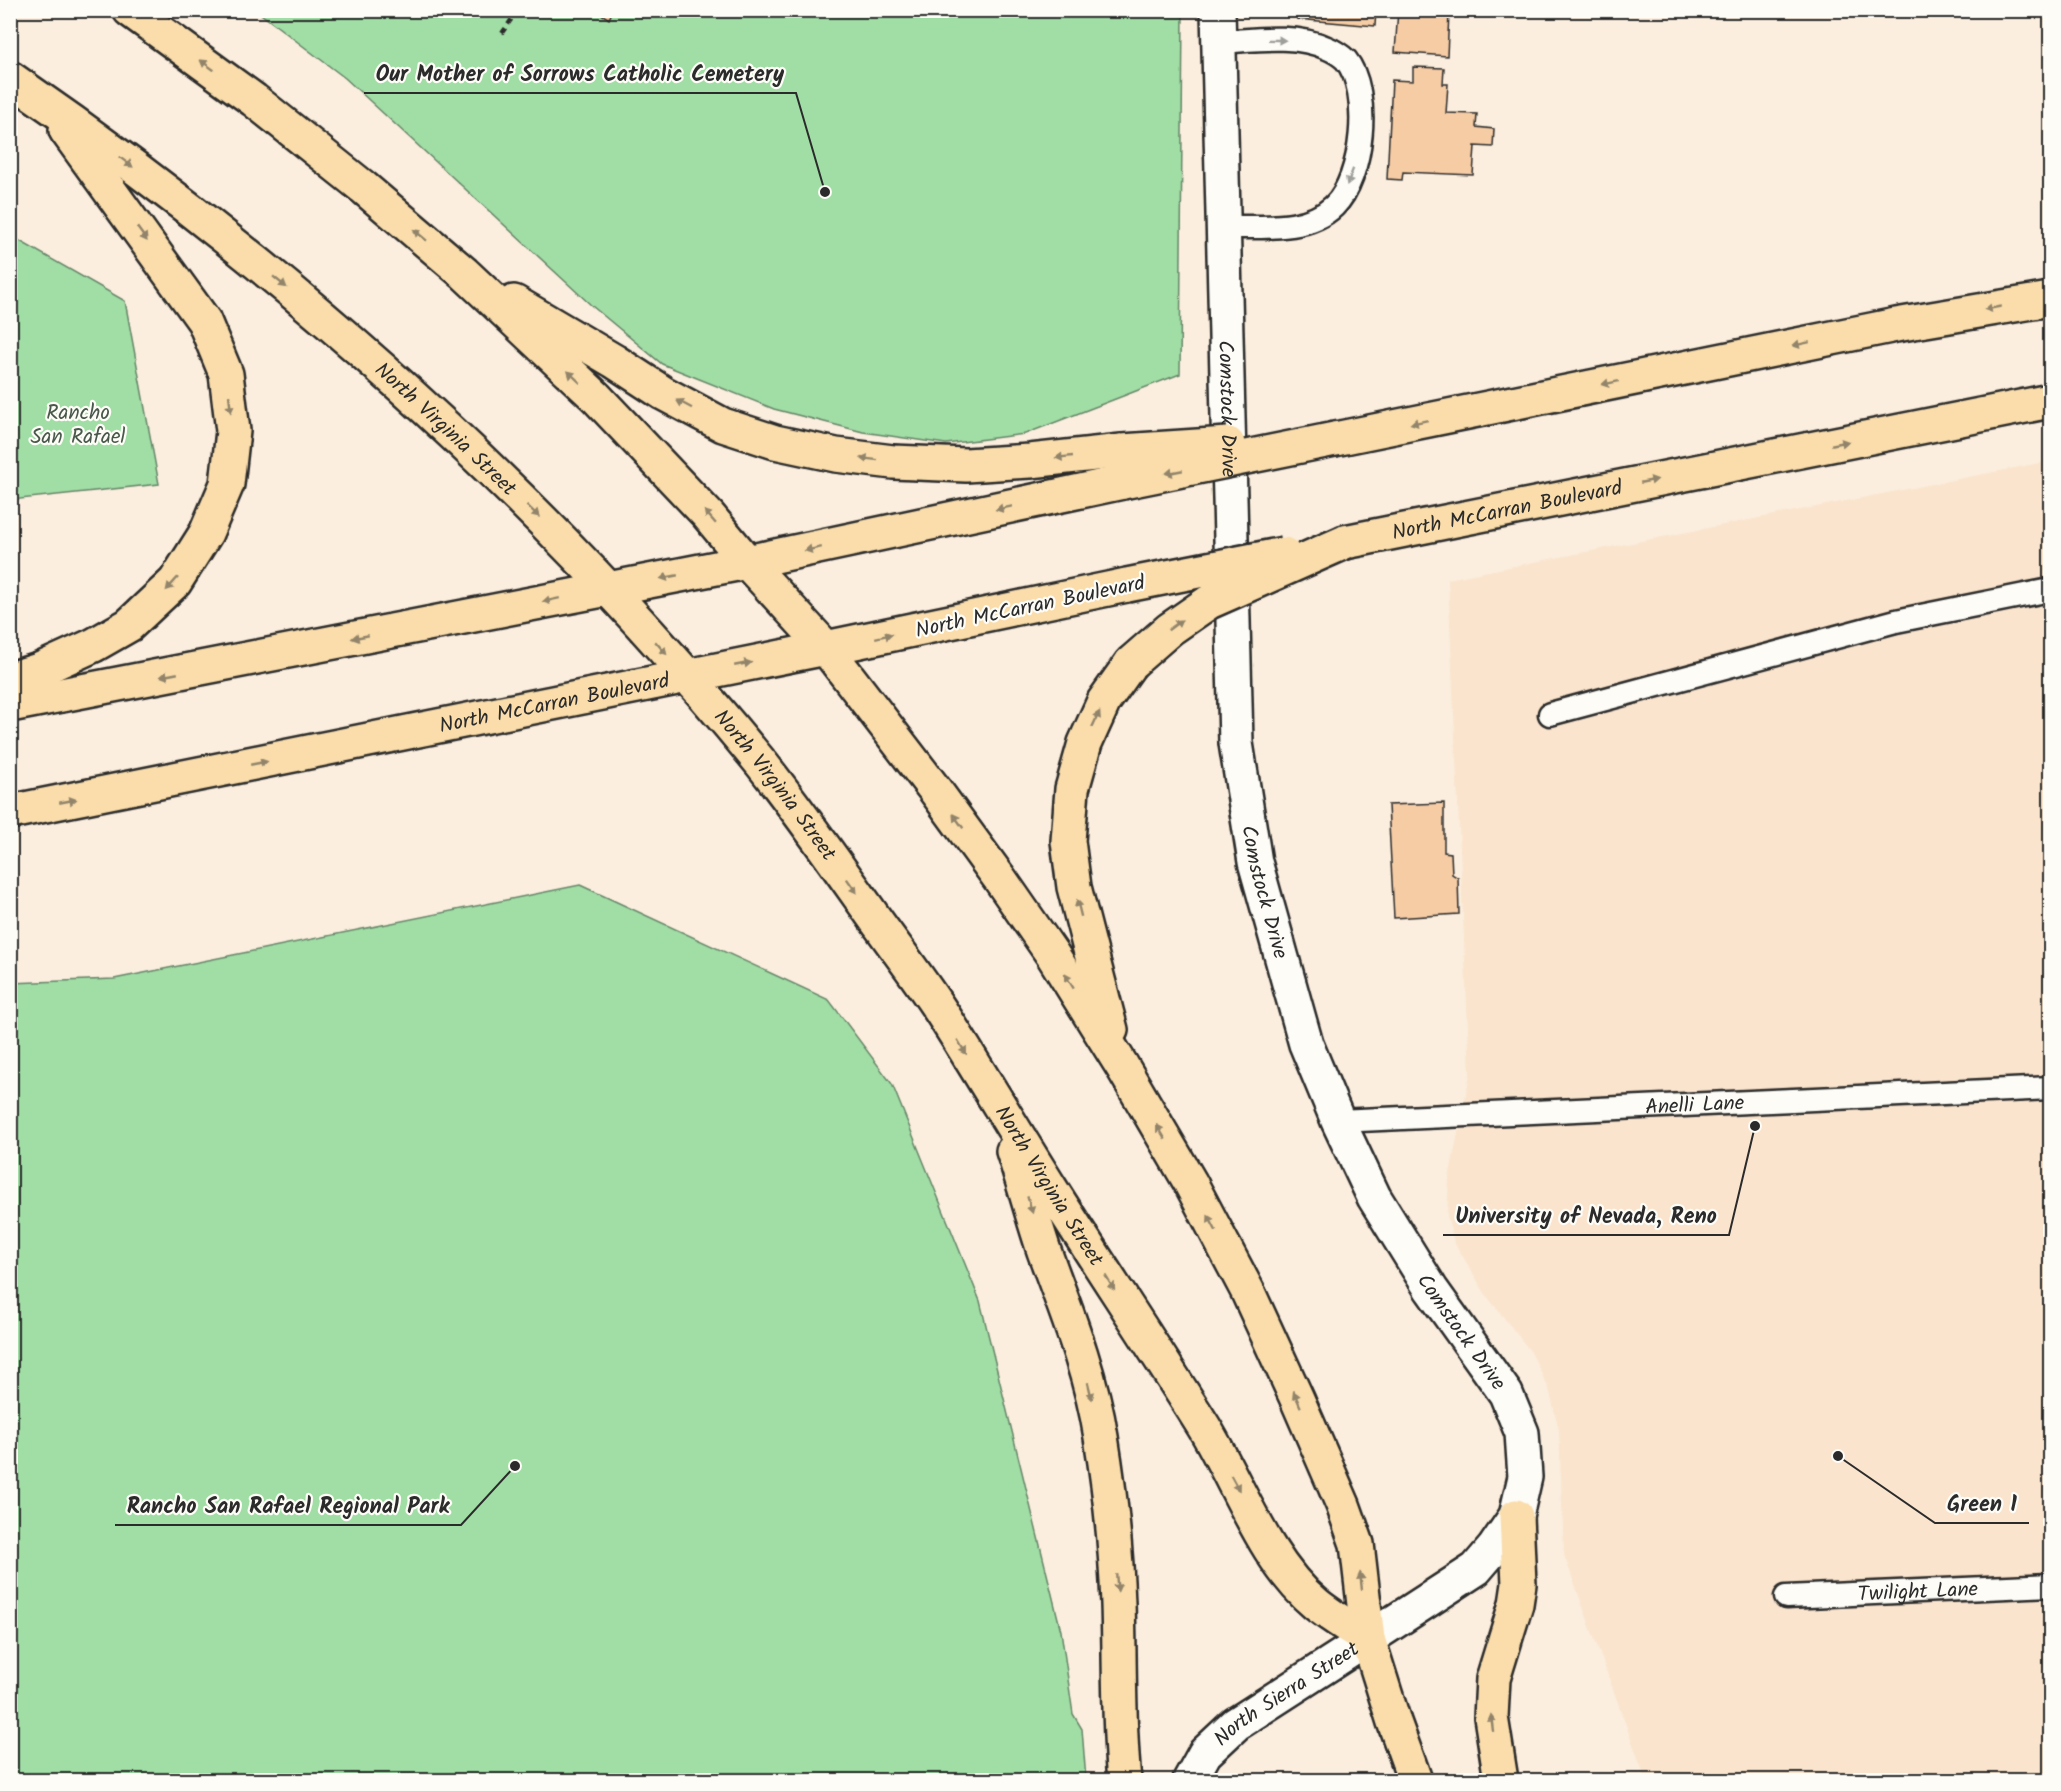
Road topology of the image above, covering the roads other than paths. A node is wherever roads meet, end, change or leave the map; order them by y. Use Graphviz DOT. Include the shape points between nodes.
graph roads {
  1 [pos="130,10"];
  2 [pos="1218,26"];
  3 [pos="10,78"];
  4 [pos="45,102"];
  5 [pos="1224,227"];
  6 [pos="464,273"];
  7 [pos="2050,299"];
  8 [pos="2050,401"];
  9 [pos="1122,466"];
  10 [pos="1345,542"];
  11 [pos="747,562"];
  12 [pos="609,588"];
  13 [pos="2050,590"];
  14 [pos="826,648"];
  15 [pos="685,675"];
  16 [pos="10,679"];
  17 [pos="10,705"];
  18 [pos="1550,714"];
  19 [pos="10,812"];
  20 [pos="1122,1066"];
  21 [pos="2050,1088"];
  22 [pos="1000,1109"];
  23 [pos="1338,1121"];
  24 [pos="1516,1516"];
  25 [pos="2050,1585"];
  26 [pos="1786,1597"];
  27 [pos="1368,1640"];
  28 [pos="1124,1780"];
  29 [pos="1190,1780"];
  30 [pos="1415,1780"];
  31 [pos="1501,1780"];
  6 -- 1 [label="main road, one-way" via="254,99"];
  2 -- 5 [label="street, Comstock Drive"];
  2 -- 5 [label="lane, one-way" via="1327,48 1345,59 1356,78 1361,110 1358,157 1344,193 1333,207 1289,225"];
  3 -- 4 [label="main road, North Virginia Street"];
  4 -- 12 [label="main road, North Virginia Street, one-way" via="223,235 340,331 495,474"];
  4 -- 16 [label="main road, one-way" via="204,321 226,374 233,431 227,484 206,533 175,582 129,625 39,670"];
  5 -- 23 [label="street, Comstock Drive" via="1236,743 1255,862 1276,941 1306,1044"];
  9 -- 6 [label="main road, one-way" via="882,460 775,442 723,425 663,393"];
  11 -- 6 [label="main road, one-way" via="708,514 596,397"];
  7 -- 9 [label="main road, one-way, bridge" via="1896,325 1335,439"];
  10 -- 8 [label="main road, North McCarran Boulevard, one-way"];
  9 -- 11 [label="main road, one-way"];
  14 -- 10 [label="main road, North McCarran Boulevard, one-way, bridge"];
  20 -- 10 [label="main road, one-way, bridge" via="1077,898 1068,841 1072,789 1085,743 1104,701 1131,663 1170,629 1209,602"];
  11 -- 12 [label="main road, one-way"];
  11 -- 14 [label="main road"];
  12 -- 15 [label="main road, North Virginia Street, one-way"];
  12 -- 17 [label="main road, one-way"];
  13 -- 18 [label="lane" via="1896,621"];
  15 -- 14 [label="main road, North McCarran Boulevard, one-way"];
  20 -- 14 [label="main road, one-way" via="1000,879"];
  19 -- 15 [label="main road, North McCarran Boulevard, one-way"];
  15 -- 22 [label="main road, North Virginia Street, one-way" via="762,765 823,846 939,1009"];
  27 -- 20 [label="main road, one-way" via="1357,1544 1343,1504 1247,1290"];
  21 -- 23 [label="lane, Anelli Lane"];
  22 -- 27 [label="main road, North Virginia Street, one-way" via="1207,1432 1284,1570 1314,1603"];
  22 -- 28 [label="main road, one-way" via="1085,1370 1101,1435 1118,1602"];
  23 -- 24 [label="street, Comstock Drive" via="1374,1197 1431,1290 1506,1394 1522,1433 1525,1477"];
  24 -- 27 [label="street, Comstock Drive" via="1476,1569"];
  31 -- 24 [label="main road, one-way" via="1491,1717 1493,1679 1519,1584"];
  25 -- 26 [label="lane, Twilight Lane"];
  27 -- 29 [label="street, North Sierra Street" via="1236,1724 1204,1753"];
  27 -- 30 [label="main road"];
}
